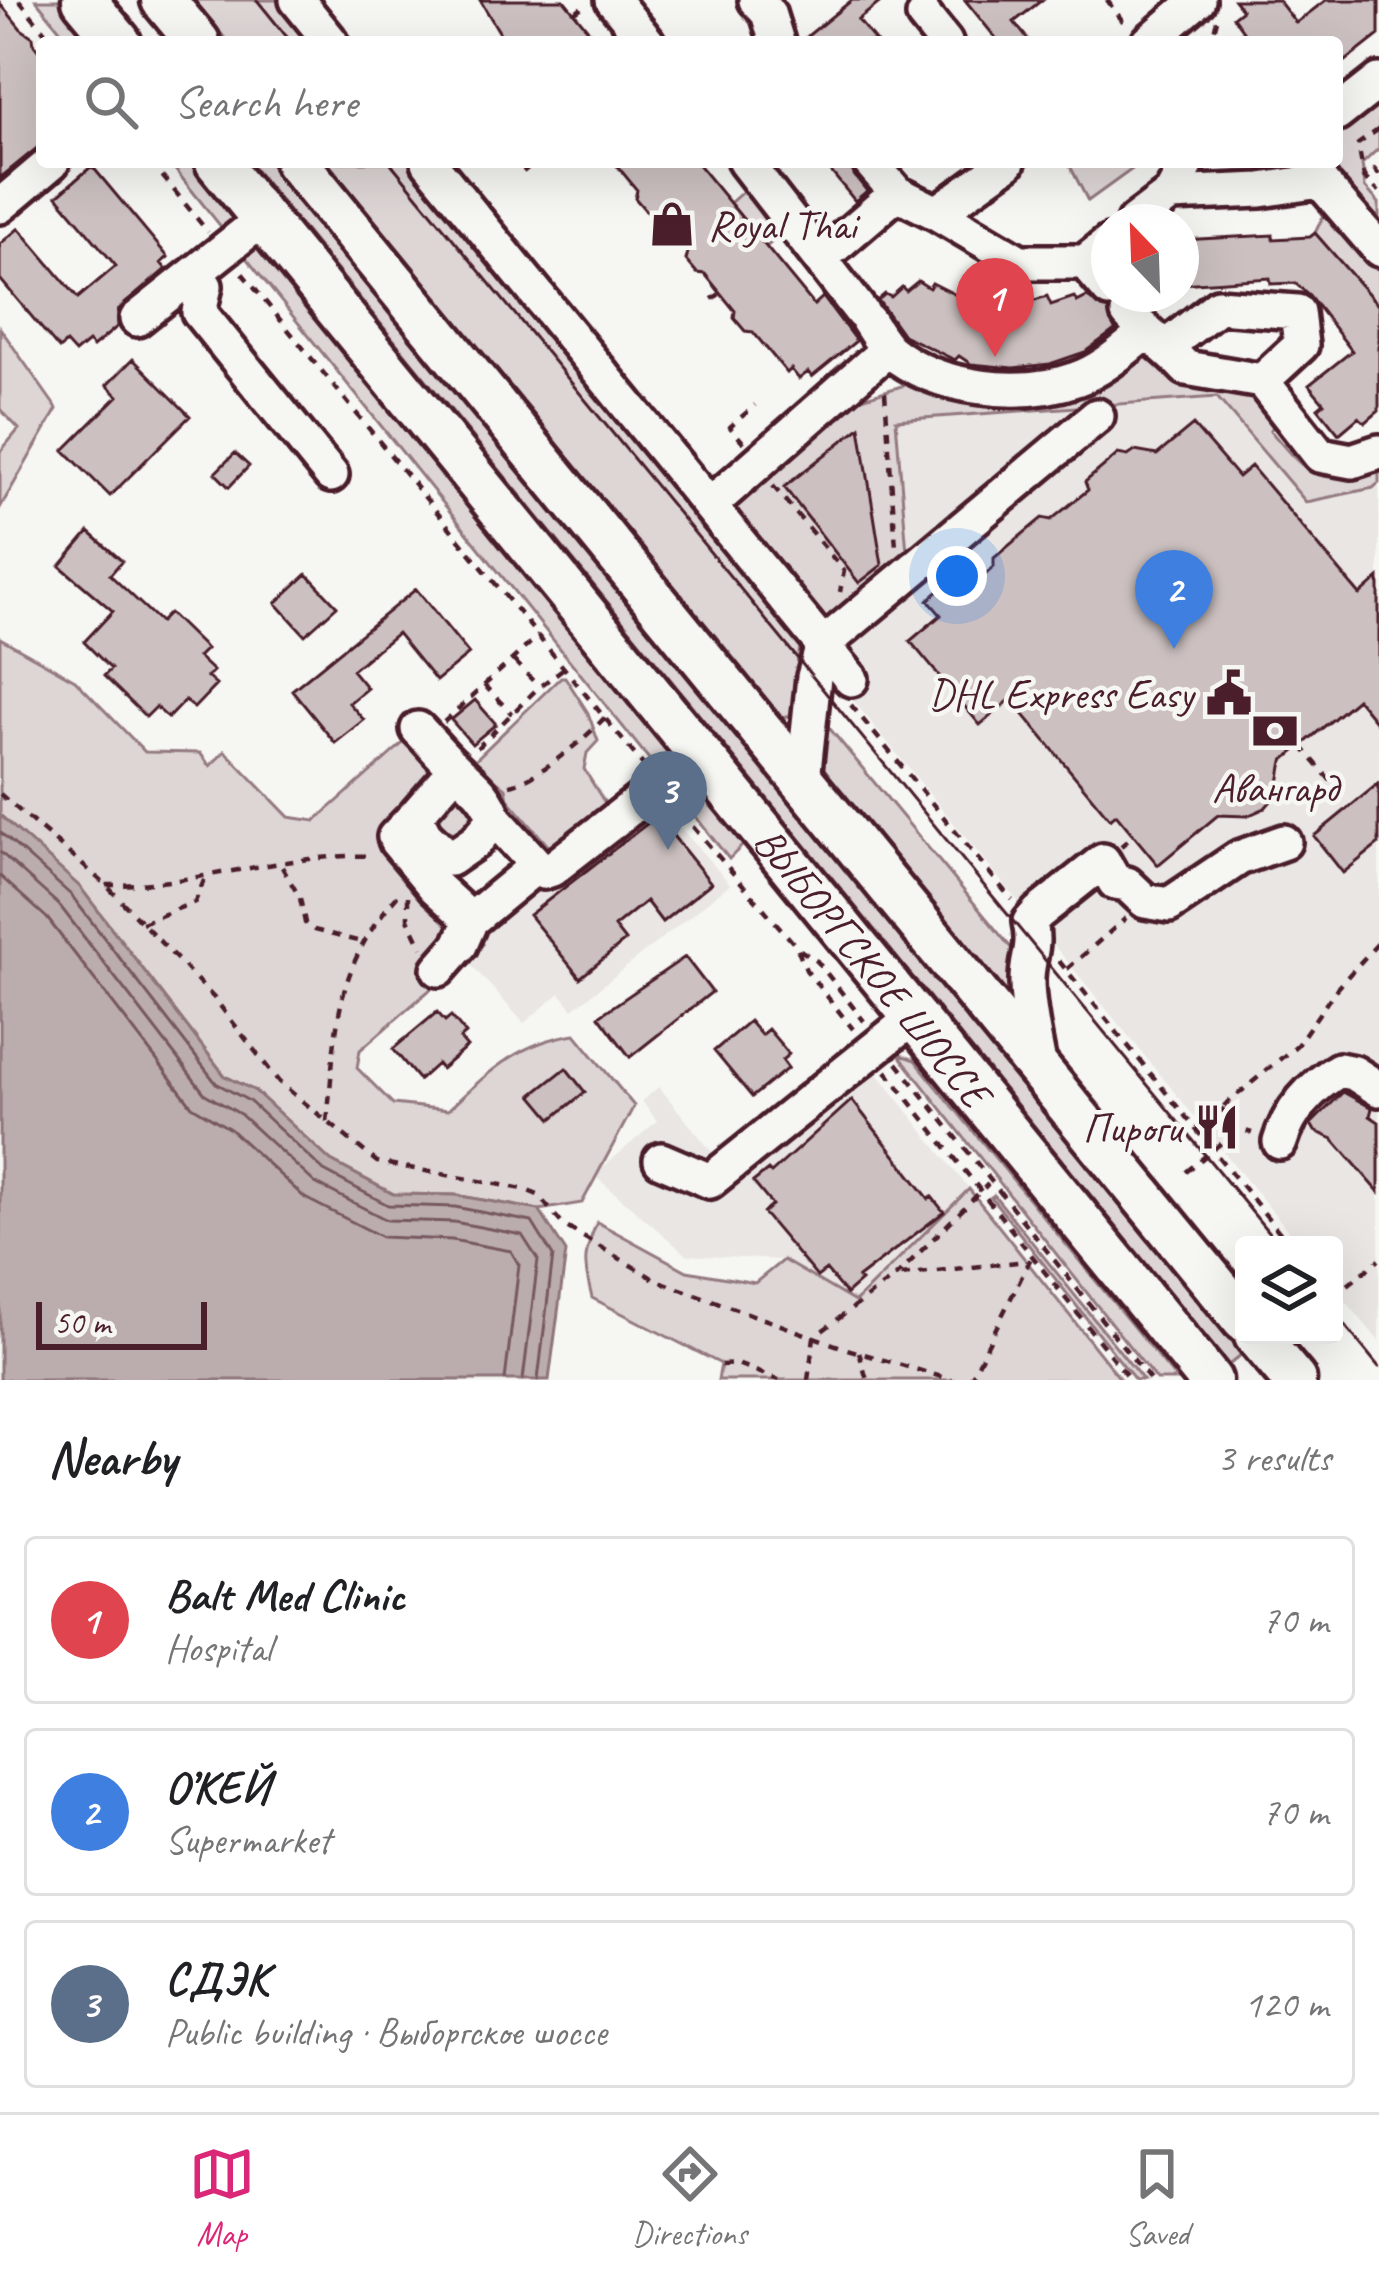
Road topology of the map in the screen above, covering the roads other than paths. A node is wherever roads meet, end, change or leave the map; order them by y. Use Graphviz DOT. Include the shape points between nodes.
graph roads {
  1 [pos="84,0"];
  2 [pos="164,0"];
  3 [pos="297,0"];
  4 [pos="613,0"];
  5 [pos="1209,6"];
  6 [pos="114,36"];
  7 [pos="193,36"];
  8 [pos="326,36"];
  9 [pos="642,36"];
  10 [pos="1161,36"];
  11 [pos="1379,81"];
  12 [pos="1343,109"];
  13 [pos="45,168"];
  14 [pos="222,168"];
  15 [pos="301,168"];
  16 [pos="434,168"];
  17 [pos="750,168"];
  18 [pos="875,168"];
  19 [pos="988,168"];
  20 [pos="1185,168"];
  21 [pos="1318,171"];
  22 [pos="896,193"];
  23 [pos="1171,194"];
  24 [pos="1158,204"];
  25 [pos="0,206"];
  26 [pos="937,213"];
  27 [pos="263,219"];
  28 [pos="1379,249"];
  29 [pos="1091,253"];
  30 [pos="822,257"];
  31 [pos="195,273"];
  32 [pos="1130,313"];
  33 [pos="137,320"];
  34 [pos="888,349"];
  35 [pos="1262,381"];
  36 [pos="1097,416"];
  37 [pos="1379,452"];
  38 [pos="332,476"];
  39 [pos="710,505"];
  40 [pos="823,645"];
  41 [pos="851,679"];
  42 [pos="423,734"];
  43 [pos="461,763"];
  44 [pos="708,764"];
  45 [pos="803,780"];
  46 [pos="490,807"];
  47 [pos="1284,842"];
  48 [pos="535,867"];
  49 [pos="439,869"];
  50 [pos="471,920"];
  51 [pos="439,969"];
  52 [pos="898,1030"];
  53 [pos="1040,1070"];
  54 [pos="1379,1089"];
  55 [pos="1280,1142"];
  56 [pos="661,1160"];
  57 [pos="1235,1308"];
  58 [pos="1264,1344"];
  59 [pos="1210,1380"];
  60 [pos="1294,1380"];
  1 -- 6 [label="main road"];
  2 -- 7 [label="main road"];
  3 -- 8 [label="street"];
  4 -- 9 [label="street"];
  5 -- 10 [label="street"];
  11 -- 12 [label="street"];
  13 -- 25 [label="street"];
  14 -- 27 [label="main road, ВЫБОРГСКОЕ ШОССЕ"];
  15 -- 45 [label="main road, ВЫБОРГСКОЕ ШОССЕ"];
  16 -- 39 [label="street"];
  17 -- 30 [label="street"];
  18 -- 22 [label="street"];
  19 -- 26 [label="street"];
  20 -- 23 [label="street"];
  21 -- 23 [label="street" via="1261,190"];
  21 -- 28 [label="street"];
  22 -- 26 [label="street"];
  22 -- 30 [label="street" via="848,225"];
  23 -- 24 [label="street"];
  26 -- 29 [label="street" via="1020,262"];
  27 -- 31 [label="street"];
  27 -- 44 [label="main road, ВЫБОРГСКОЕ ШОССЕ"];
  30 -- 34 [label="street"];
  31 -- 33 [label="street"];
  31 -- 38 [label="street" via="205,286 200,312"];
  32 -- 34 [label="street" via="1114,358 1076,379 1031,388 974,386 921,370"];
  32 -- 35 [label="street" via="1186,368"];
  32 -- 35 [label="street" via="1218,306 1297,312 1301,345"];
  34 -- 39 [label="street"];
  35 -- 37 [label="street" via="1320,455 1352,461"];
  36 -- 40 [label="street"];
  39 -- 40 [label="street"];
  40 -- 41 [label="street"];
  40 -- 45 [label="street"];
  42 -- 43 [label="street"];
  43 -- 46 [label="street"];
  43 -- 49 [label="street" via="408,831 425,835"];
  44 -- 48 [label="street" via="680,786 642,799 552,869"];
  44 -- 52 [label="main road, ВЫБОРГСКОЕ ШОССЕ"];
  45 -- 53 [label="main road, ВЫБОРГСКОЕ ШОССЕ"];
  46 -- 48 [label="street"];
  46 -- 49 [label="street" via="476,841"];
  47 -- 53 [label="street" via="1239,858 1169,905 1145,901 1109,872 1030,922 1036,948 1027,983"];
  48 -- 50 [label="street"];
  49 -- 50 [label="street"];
  50 -- 51 [label="street"];
  52 -- 56 [label="street" via="710,1181"];
  52 -- 59 [label="main road, ВЫБОРГСКОЕ ШОССЕ"];
  53 -- 57 [label="main road, ВЫБОРГСКОЕ ШОССЕ"];
  54 -- 55 [label="street" via="1340,1070 1295,1108"];
  58 -- 60 [label="main road"];
}
